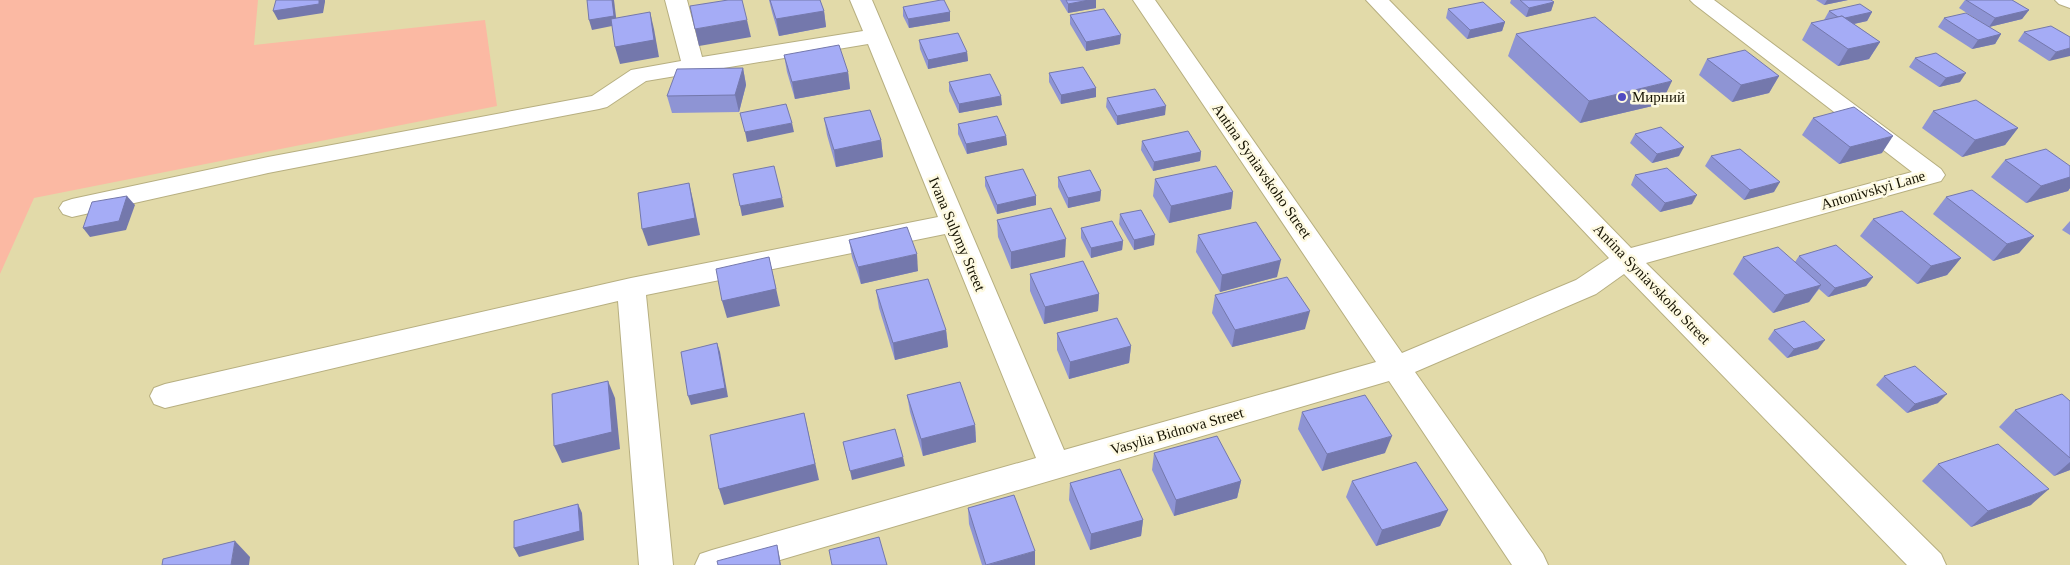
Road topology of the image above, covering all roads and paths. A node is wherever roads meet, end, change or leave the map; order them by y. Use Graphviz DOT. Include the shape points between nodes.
graph roads {
  1 [pos="676,0"];
  2 [pos="861,0"];
  3 [pos="1144,0"];
  4 [pos="1377,0"];
  5 [pos="1701,0"];
  6 [pos="2066,0"];
  7 [pos="2070,2"];
  8 [pos="876,36"];
  9 [pos="693,65"];
  10 [pos="72,208"];
  11 [pos="953,223"];
  12 [pos="1626,259"];
  13 [pos="631,288"];
  14 [pos="1397,366"];
  15 [pos="165,396"];
  16 [pos="1056,467"];
  17 [pos="656,565"];
  18 [pos="712,565"];
  19 [pos="1531,565"];
  20 [pos="1929,565"];
  1 -- 9 [label="street"];
  2 -- 8 [label="street, Ivana Sulymy Street"];
  3 -- 14 [label="street, Antina Syniavskoho Street"];
  4 -- 12 [label="street, Antina Syniavskoho Street"];
  5 -- 12 [label="street, Antonivskyi Lane" via="1932,175"];
  6 -- 7 [label="street"];
  8 -- 9 [label="street"];
  8 -- 11 [label="street, Ivana Sulymy Street"];
  9 -- 10 [label="street" via="639,75 599,102 268,166"];
  11 -- 13 [label="street"];
  11 -- 16 [label="street, Ivana Sulymy Street"];
  12 -- 14 [label="street, Vasylia Bidnova Street" via="1586,287"];
  12 -- 20 [label="street, Antina Syniavskoho Street"];
  13 -- 15 [label="street"];
  13 -- 17 [label="street"];
  14 -- 16 [label="street, Vasylia Bidnova Street"];
  14 -- 19 [label="street, Antina Syniavskoho Street"];
  16 -- 18 [label="street, Vasylia Bidnova Street"];
}
